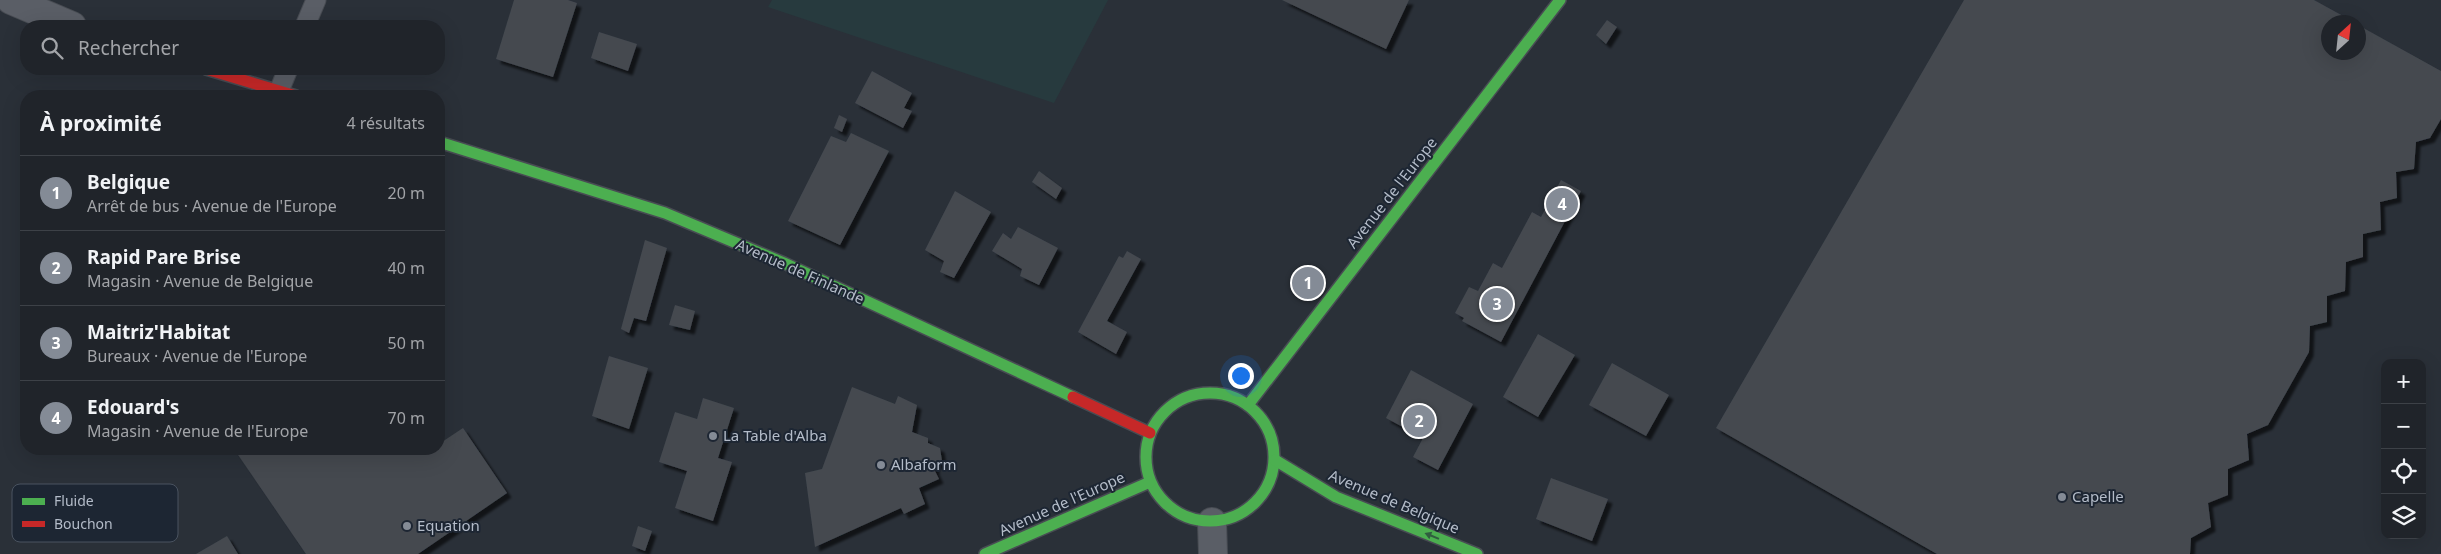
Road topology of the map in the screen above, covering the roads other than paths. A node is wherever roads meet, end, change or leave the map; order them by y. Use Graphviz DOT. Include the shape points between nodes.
graph roads {
  1 [pos="11,0"];
  2 [pos="316,0"];
  3 [pos="1560,0"];
  4 [pos="58,20"];
  5 [pos="308,20"];
  6 [pos="225,75"];
  7 [pos="288,75"];
  8 [pos="274,90"];
  9 [pos="287,90"];
  10 [pos="445,144"];
  11 [pos="1248,405"];
  12 [pos="1150,433"];
  13 [pos="1275,460"];
  14 [pos="1150,482"];
  15 [pos="1212,522"];
  16 [pos="985,554"];
  17 [pos="1214,554"];
  18 [pos="1477,554"];
  1 -- 4 [label="street"];
  2 -- 5 [label="lane"];
  3 -- 11 [label="street, Avenue de l'Europe"];
  6 -- 8 [label="street"];
  7 -- 9 [label="lane"];
  10 -- 12 [label="street, Avenue de Finlande" via="665,212 784,263"];
  11 -- 12 [label="street" via="1231,396 1212,393 1192,395 1174,403 1160,416"];
  11 -- 13 [label="street" via="1268,429 1274,444"];
  12 -- 14 [label="street" via="1146,449"];
  13 -- 15 [label="street" via="1272,479 1248,510 1231,519"];
  18 -- 13 [label="street, Avenue de Belgique, one-way" via="1336,497"];
  14 -- 15 [label="street" via="1160,498 1175,512 1192,520"];
  14 -- 16 [label="street, Avenue de l'Europe"];
  15 -- 17 [label="street"];
}
